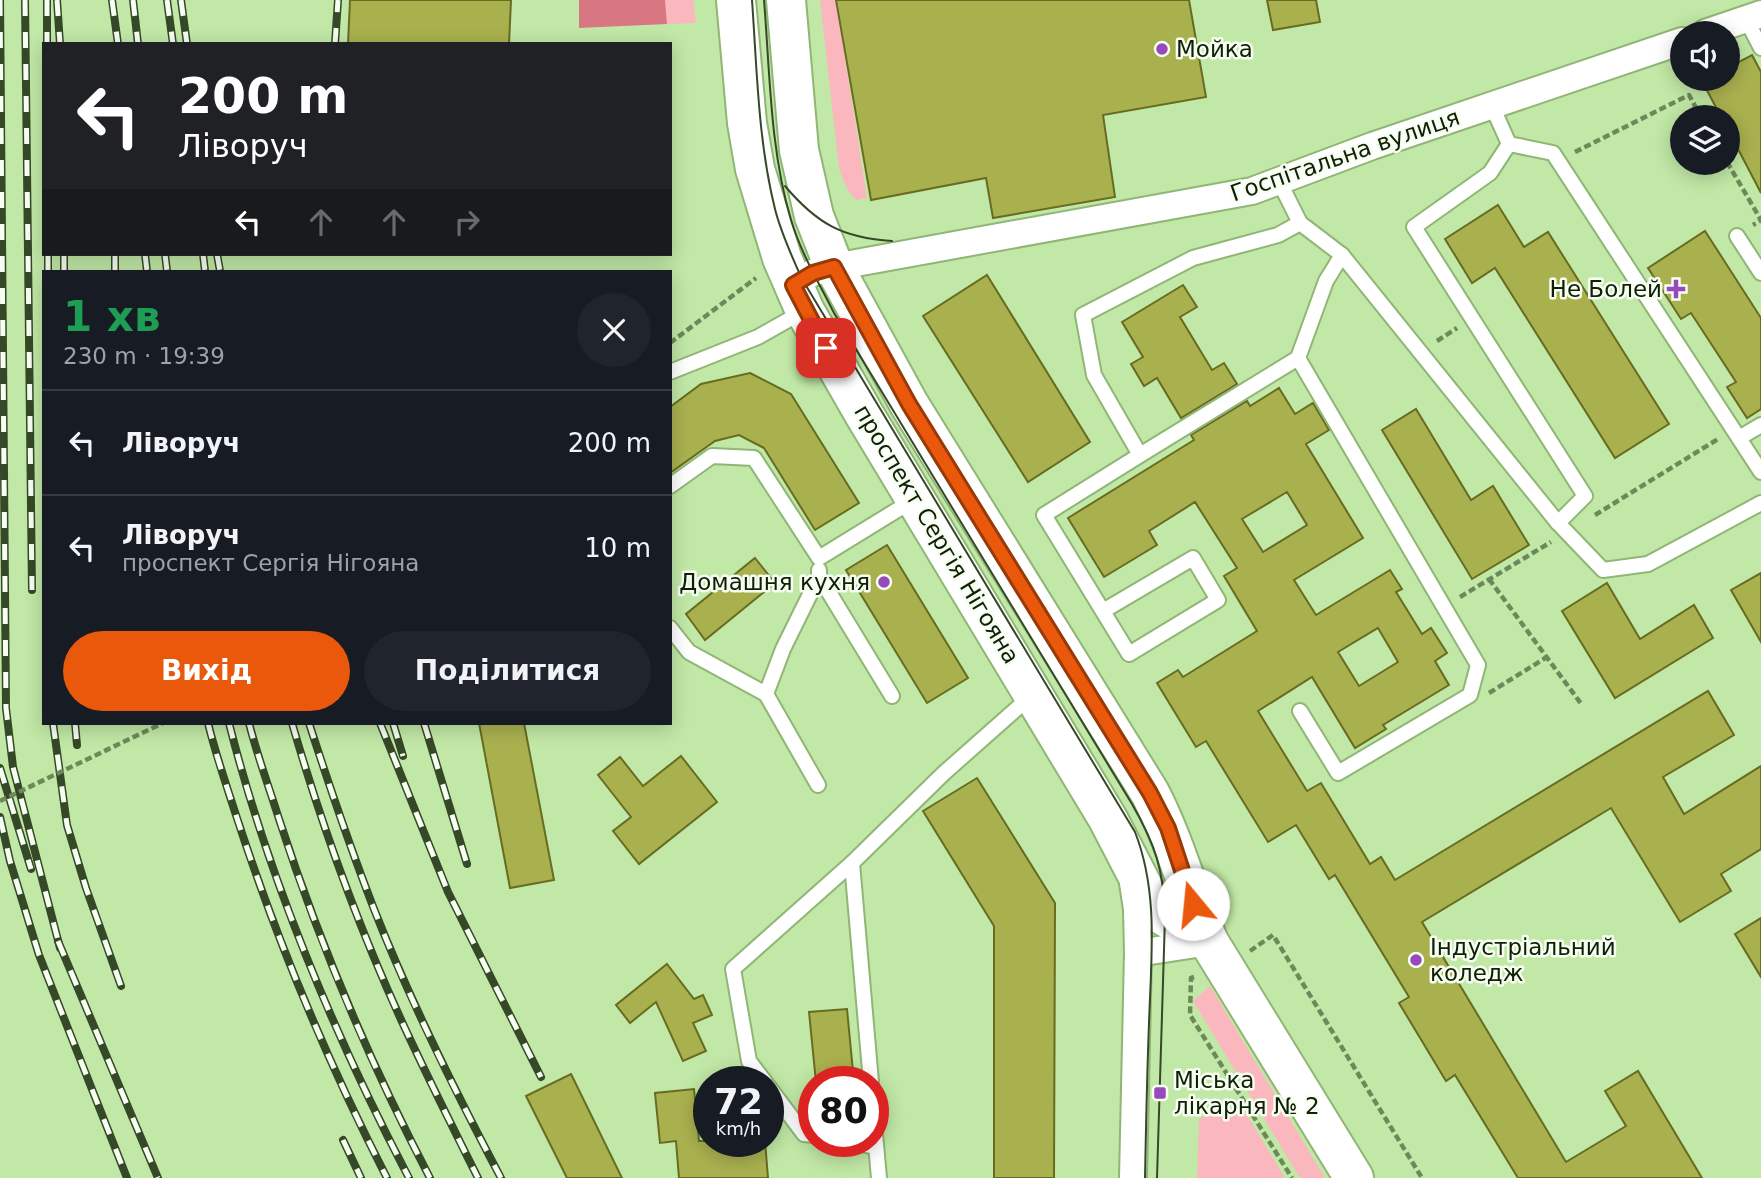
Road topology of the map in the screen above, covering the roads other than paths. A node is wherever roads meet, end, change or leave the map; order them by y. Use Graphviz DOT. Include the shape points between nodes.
graph roads {
  1 [pos="736,0"];
  2 [pos="786,0"];
  3 [pos="1754,17"];
  4 [pos="1670,45"];
  5 [pos="1761,48"];
  6 [pos="1492,106"];
  7 [pos="1509,144"];
  8 [pos="1279,181"];
  9 [pos="1300,223"];
  10 [pos="1737,236"];
  11 [pos="1342,255"];
  12 [pos="834,267"];
  13 [pos="1761,273"];
  14 [pos="793,285"];
  15 [pos="1298,358"];
  16 [pos="672,371"];
  17 [pos="1761,425"];
  18 [pos="1739,438"];
  19 [pos="1140,455"];
  20 [pos="1761,472"];
  21 [pos="672,485"];
  22 [pos="916,498"];
  23 [pos="1761,503"];
  24 [pos="1558,523"];
  25 [pos="819,558"];
  26 [pos="819,576"];
  27 [pos="1103,611"];
  28 [pos="672,631"];
  29 [pos="1034,693"];
  30 [pos="766,694"];
  31 [pos="892,696"];
  32 [pos="1300,710"];
  33 [pos="818,785"];
  34 [pos="852,863"];
  35 [pos="1131,865"];
  36 [pos="1209,942"];
  37 [pos="1138,953"];
  38 [pos="753,1066"];
  39 [pos="870,1066"];
  40 [pos="784,1107"];
  41 [pos="798,1125"];
  42 [pos="877,1157"];
  43 [pos="879,1178"];
  44 [pos="1133,1178"];
  45 [pos="1354,1178"];
  1 -- 14 [label="highway, проспект Сергія Нігояна" via="755,169"];
  2 -- 12 [label="highway, проспект Сергія Нігояна" via="799,150 814,216"];
  3 -- 5 [label="lane"];
  4 -- 6 [label="street, Госпітальна вулиця"];
  6 -- 7 [label="lane"];
  6 -- 8 [label="street, Госпітальна вулиця"];
  7 -- 18 [label="lane" via="1553,153"];
  7 -- 24 [label="lane" via="1490,173 1413,228 1585,496"];
  8 -- 9 [label="lane"];
  8 -- 12 [label="street, Госпітальна вулиця" via="1252,191"];
  9 -- 11 [label="lane"];
  9 -- 19 [label="lane" via="1278,235 1193,258 1083,314 1094,375"];
  10 -- 13 [label="lane"];
  11 -- 15 [label="lane" via="1326,281"];
  11 -- 24 [label="lane"];
  12 -- 14 [label="street, Госпітальна вулиця"];
  12 -- 36 [label="highway, проспект Сергія Нігояна" via="909,404 1150,793 1168,828"];
  14 -- 16 [label="lane" via="758,337"];
  14 -- 22 [label="highway, проспект Сергія Нігояна"];
  15 -- 19 [label="lane"];
  15 -- 32 [label="lane" via="1478,665 1470,695 1338,773"];
  17 -- 18 [label="lane"];
  18 -- 20 [label="lane"];
  19 -- 27 [label="lane" via="1044,515"];
  21 -- 25 [label="lane" via="712,456 754,458"];
  22 -- 25 [label="lane"];
  22 -- 29 [label="highway, проспект Сергія Нігояна"];
  23 -- 24 [label="lane" via="1648,564 1603,570"];
  25 -- 26 [label="lane"];
  26 -- 30 [label="lane"];
  26 -- 31 [label="lane"];
  27 -- 27 [label="lane" via="1129,654 1218,600 1193,558"];
  28 -- 30 [label="lane" via="689,653"];
  29 -- 34 [label="lane"];
  29 -- 35 [label="highway, проспект Сергія Нігояна"];
  30 -- 33 [label="lane"];
  34 -- 38 [label="lane" via="733,969"];
  34 -- 39 [label="lane"];
  35 -- 36 [label="highway, проспект Сергія Нігояна" via="1151,902 1165,917"];
  35 -- 37 [label="street"];
  36 -- 37 [label="street"];
  36 -- 45 [label="highway, проспект Сергія Нігояна"];
  37 -- 44 [label="street"];
  40 -- 41 [label="lane"];
  42 -- 43 [label="lane"];
}
